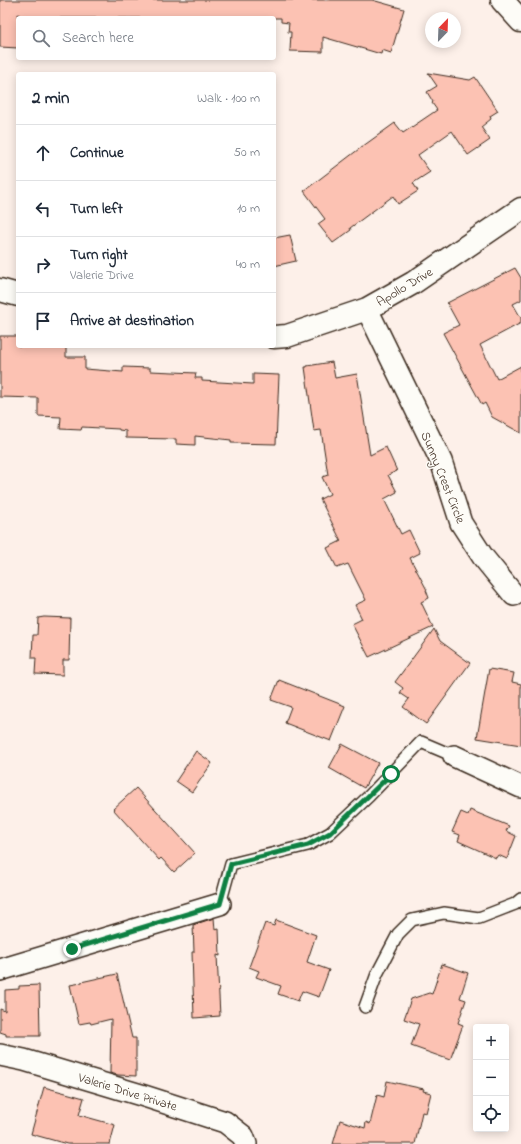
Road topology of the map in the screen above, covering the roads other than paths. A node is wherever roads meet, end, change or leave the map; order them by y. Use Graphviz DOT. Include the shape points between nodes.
graph roads {
  1 [pos="502,0"];
  2 [pos="521,21"];
  3 [pos="521,208"];
  4 [pos="0,290"];
  5 [pos="16,294"];
  6 [pos="367,308"];
  7 [pos="276,337"];
  8 [pos="514,595"];
  9 [pos="454,756"];
  10 [pos="521,787"];
  11 [pos="521,899"];
  12 [pos="220,904"];
  13 [pos="0,970"];
  14 [pos="365,1007"];
  15 [pos="0,1055"];
  16 [pos="246,1144"];
  1 -- 2 [label="street"];
  3 -- 6 [label="street, Apollo Drive" via="413,283"];
  4 -- 5 [label="street"];
  6 -- 7 [label="street, Apollo Drive" via="287,336"];
  6 -- 8 [label="street, Sunny Crest Circle" via="441,461 461,523 483,557"];
  9 -- 10 [label="street"];
  9 -- 12 [label="lane" via="421,742 330,833 308,845 231,864"];
  11 -- 14 [label="lane" via="516,904 479,918 444,913 412,920 398,934 377,974"];
  12 -- 13 [label="street"];
  15 -- 16 [label="street, Valerie Drive Private" via="24,1060 225,1122 243,1136"];
}
